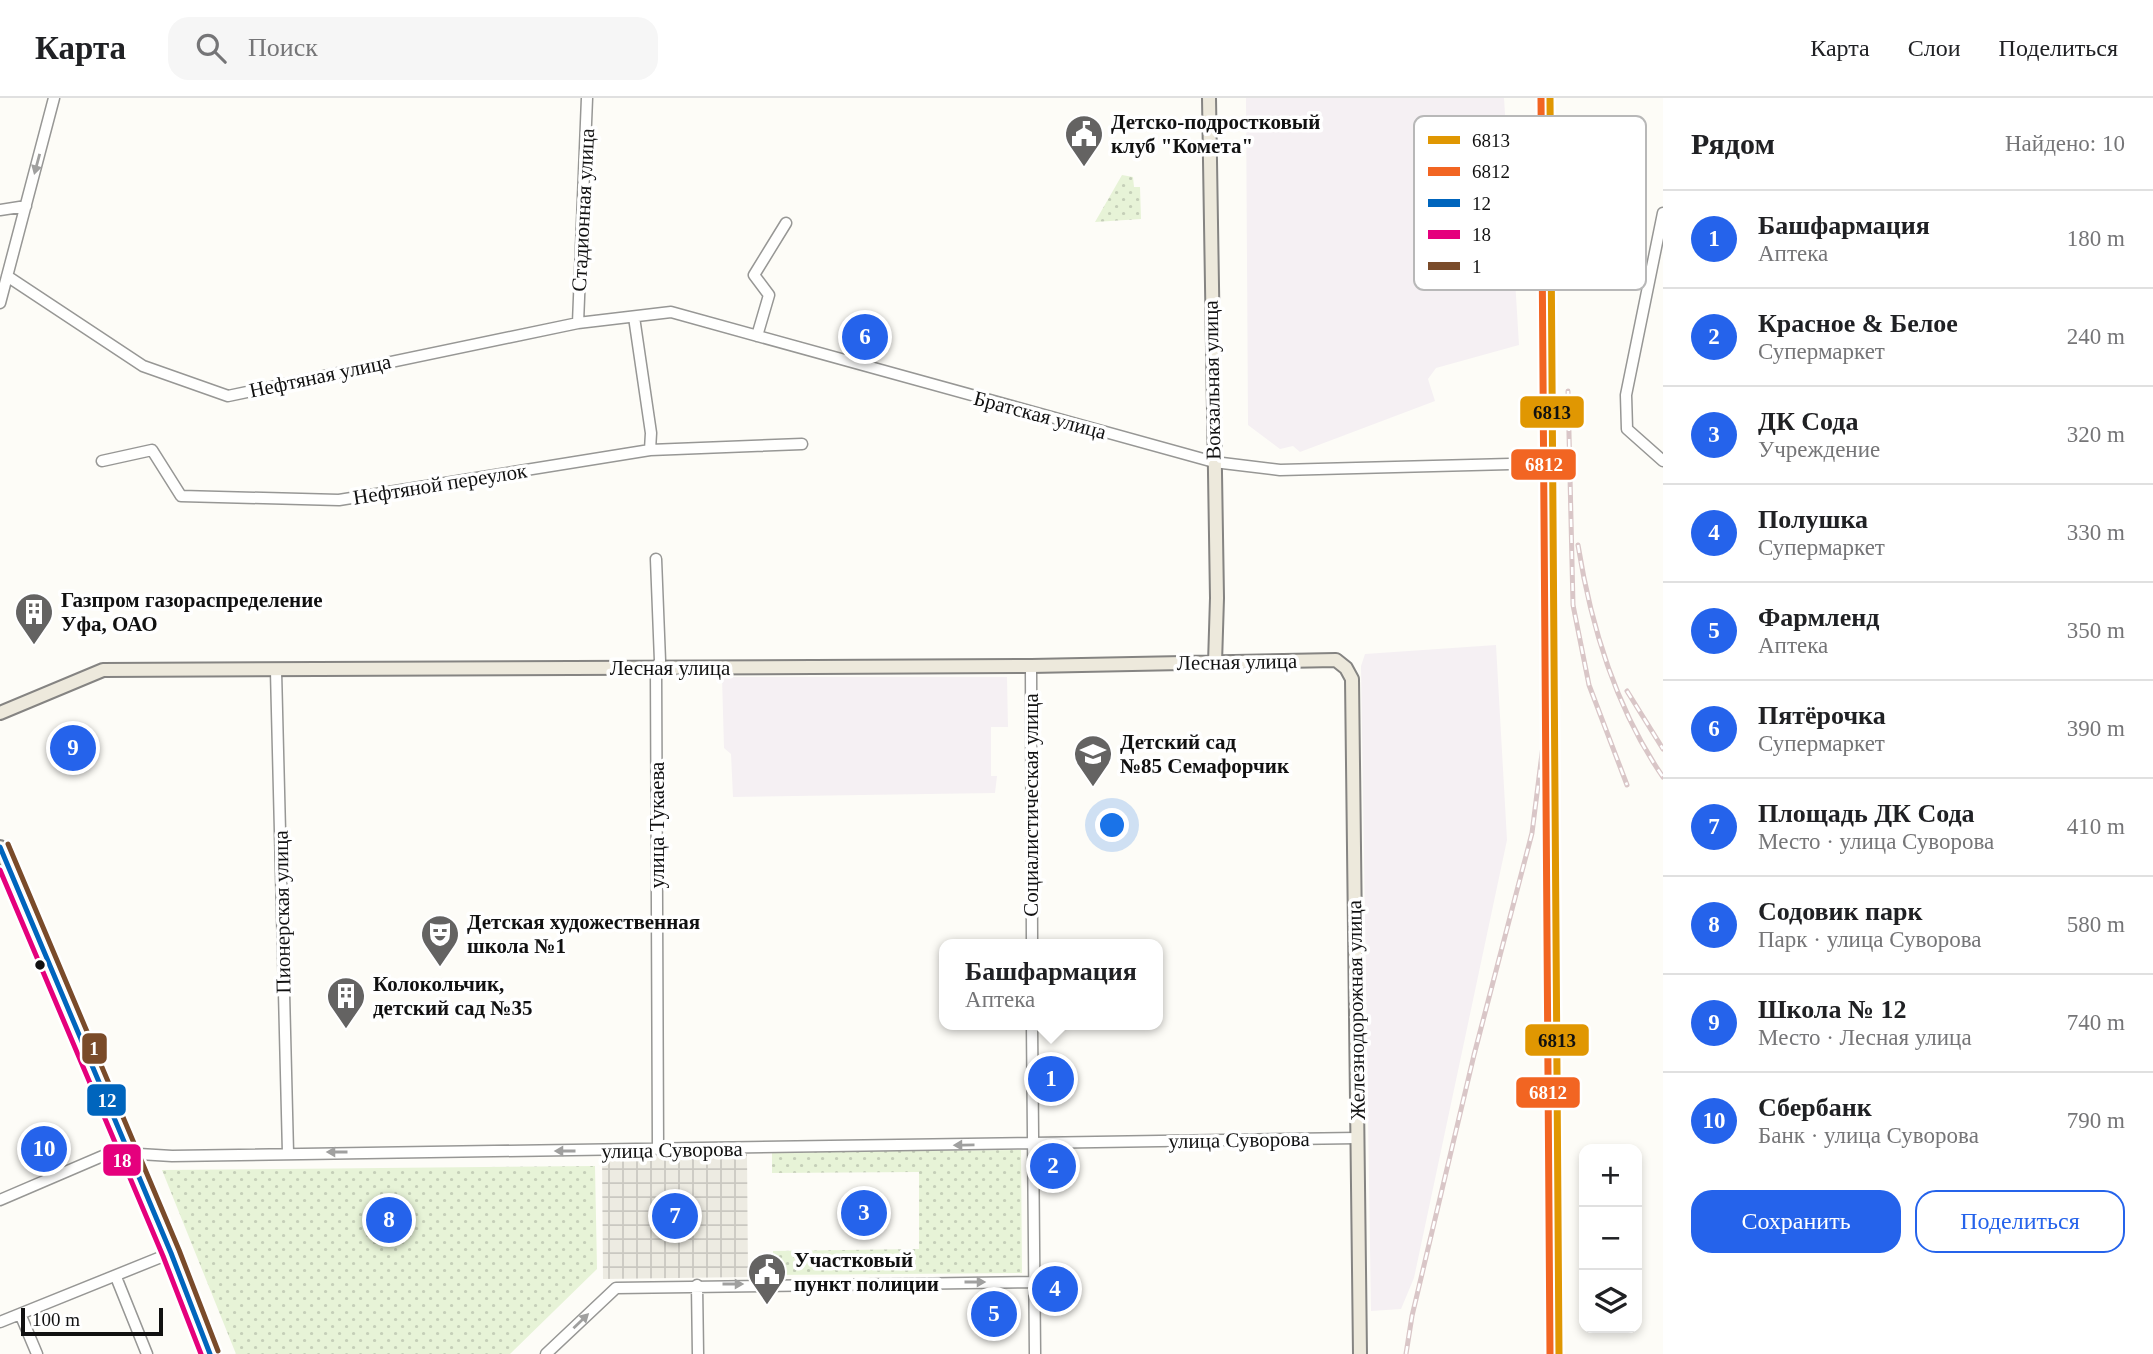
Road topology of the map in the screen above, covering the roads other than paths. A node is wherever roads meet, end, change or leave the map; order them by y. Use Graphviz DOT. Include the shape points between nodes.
graph roads {
  1 [pos="54,98"];
  2 [pos="587,98"];
  3 [pos="1209,98"];
  4 [pos="26,206"];
  5 [pos="0,210"];
  6 [pos="1663,213"];
  7 [pos="786,223"];
  8 [pos="7,276"];
  9 [pos="0,303"];
  10 [pos="634,317"];
  11 [pos="578,323"];
  12 [pos="757,335"];
  13 [pos="802,444"];
  14 [pos="650,450"];
  15 [pos="102,461"];
  16 [pos="1663,461"];
  17 [pos="1214,462"];
  18 [pos="1510,464"];
  19 [pos="656,559"];
  20 [pos="1214,663"];
  21 [pos="1031,666"];
  22 [pos="656,668"];
  23 [pos="1346,668"];
  24 [pos="276,671"];
  25 [pos="0,713"];
  26 [pos="0,846"];
  27 [pos="1032,939"];
  28 [pos="1032,1030"];
  29 [pos="1358,1138"];
  30 [pos="1032,1145"];
  31 [pos="126,1146"];
  32 [pos="658,1149"];
  33 [pos="288,1153"];
  34 [pos="139,1154"];
  35 [pos="135,1168"];
  36 [pos="0,1200"];
  37 [pos="171,1253"];
  38 [pos="116,1277"];
  39 [pos="1035,1282"];
  40 [pos="697,1285"];
  41 [pos="21,1316"];
  42 [pos="0,1322"];
  43 [pos="37,1354"];
  44 [pos="147,1354"];
  45 [pos="210,1354"];
  46 [pos="546,1354"];
  47 [pos="698,1354"];
  48 [pos="1035,1354"];
  49 [pos="1360,1354"];
  1 -- 4 [label="street, one-way"];
  2 -- 11 [label="street, Стадионная улица"];
  3 -- 17 [label="main road, Вокзальная улица"];
  4 -- 5 [label="street"];
  4 -- 8 [label="street"];
  6 -- 16 [label="street" via="1626,395 1627,429"];
  7 -- 12 [label="street" via="754,275 769,295"];
  8 -- 9 [label="street"];
  8 -- 11 [label="street, Нефтяная улица" via="143,366 228,396"];
  10 -- 11 [label="street, Братская улица"];
  10 -- 12 [label="street, Братская улица" via="671,313"];
  10 -- 14 [label="street"];
  12 -- 17 [label="street, Братская улица"];
  13 -- 14 [label="street, Нефтяной переулок"];
  14 -- 15 [label="street, Нефтяной переулок" via="339,500 181,496 152,450"];
  17 -- 18 [label="street, Братская улица" via="1280,470"];
  17 -- 20 [label="main road, Вокзальная улица"];
  19 -- 22 [label="street, улица Тукаева" via="660,661"];
  20 -- 21 [label="main road, Лесная улица"];
  20 -- 23 [label="main road, Лесная улица" via="1336,660"];
  21 -- 22 [label="main road, Лесная улица"];
  21 -- 27 [label="street, Социалистическая улица"];
  22 -- 24 [label="main road, Лесная улица"];
  22 -- 32 [label="street, улица Тукаева"];
  23 -- 29 [label="main road, Железнодорожная улица" via="1352,679"];
  24 -- 25 [label="main road, Лесная улица" via="103,670"];
  24 -- 33 [label="street, Пионерская улица"];
  26 -- 31 [label="main road"];
  28 -- 30 [label="street"];
  29 -- 30 [label="street, улица Суворова"];
  29 -- 49 [label="main road, Железнодорожная улица"];
  30 -- 32 [label="street, улица Суворова, one-way"];
  30 -- 39 [label="street"];
  31 -- 34 [label="street"];
  31 -- 35 [label="main road"];
  31 -- 36 [label="street"];
  32 -- 33 [label="street, улица Суворова, one-way"];
  33 -- 34 [label="street, улица Суворова"];
  34 -- 35 [label="street"];
  35 -- 37 [label="main road"];
  37 -- 38 [label="street"];
  37 -- 45 [label="main road"];
  38 -- 41 [label="street"];
  38 -- 44 [label="street"];
  40 -- 39 [label="street, one-way"];
  39 -- 48 [label="street"];
  46 -- 40 [label="street, one-way" via="616,1288"];
  40 -- 47 [label="street"];
  41 -- 42 [label="street"];
  41 -- 43 [label="street"];
}
